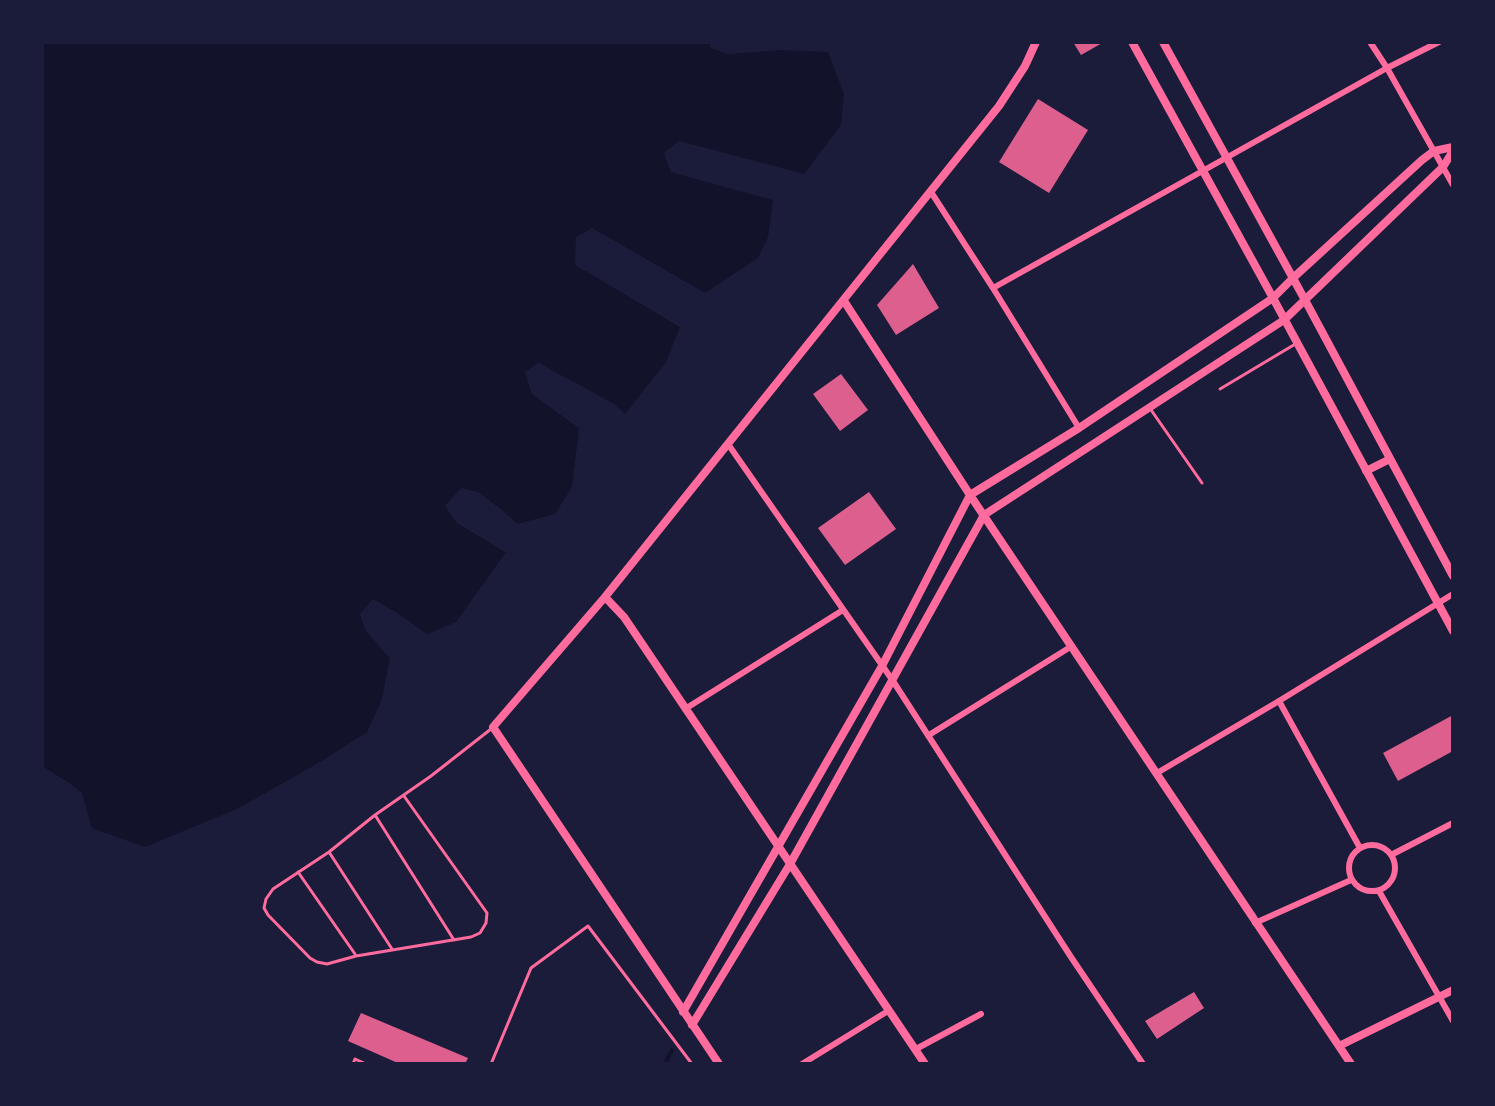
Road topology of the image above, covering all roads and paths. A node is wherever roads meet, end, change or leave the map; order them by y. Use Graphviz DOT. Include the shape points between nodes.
graph roads {
  1 [pos="1036,42"];
  2 [pos="1132,42"];
  3 [pos="1164,42"];
  4 [pos="1370,42"];
  5 [pos="1439,42"];
  6 [pos="1387,68"];
  7 [pos="1453,149"];
  8 [pos="1434,151"];
  9 [pos="1227,157"];
  10 [pos="1443,167"];
  11 [pos="1204,170"];
  12 [pos="1453,185"];
  13 [pos="931,192"];
  14 [pos="1293,278"];
  15 [pos="993,288"];
  16 [pos="1273,298"];
  17 [pos="1305,300"];
  18 [pos="844,301"];
  19 [pos="1284,320"];
  20 [pos="1297,343"];
  21 [pos="1220,389"];
  22 [pos="1149,407"];
  23 [pos="1079,428"];
  24 [pos="728,444"];
  25 [pos="1390,459"];
  26 [pos="1366,471"];
  27 [pos="1202,483"];
  28 [pos="970,495"];
  29 [pos="984,515"];
  30 [pos="1453,576"];
  31 [pos="1453,594"];
  32 [pos="605,597"];
  33 [pos="1437,603"];
  34 [pos="843,610"];
  35 [pos="1453,631"];
  36 [pos="1072,646"];
  37 [pos="882,666"];
  38 [pos="893,681"];
  39 [pos="1279,701"];
  40 [pos="685,709"];
  41 [pos="493,727"];
  42 [pos="929,735"];
  43 [pos="1157,773"];
  44 [pos="404,796"];
  45 [pos="375,815"];
  46 [pos="1453,823"];
  47 [pos="778,847"];
  48 [pos="1360,848"];
  49 [pos="329,852"];
  50 [pos="1391,855"];
  51 [pos="790,864"];
  52 [pos="298,872"];
  53 [pos="1351,880"];
  54 [pos="1379,891"];
  55 [pos="1255,923"];
  56 [pos="454,940"];
  57 [pos="392,951"];
  58 [pos="356,956"];
  59 [pos="1453,990"];
  60 [pos="1440,997"];
  61 [pos="888,1011"];
  62 [pos="683,1012"];
  63 [pos="981,1014"];
  64 [pos="1453,1021"];
  65 [pos="692,1025"];
  66 [pos="1339,1046"];
  67 [pos="916,1049"];
  68 [pos="353,1064"];
  69 [pos="366,1064"];
  70 [pos="491,1064"];
  71 [pos="692,1064"];
  72 [pos="719,1064"];
  73 [pos="802,1064"];
  74 [pos="925,1064"];
  75 [pos="1143,1064"];
  76 [pos="1351,1064"];
  1 -- 13 [label="street" via="999,106"];
  2 -- 11 [label="street"];
  3 -- 9 [label="street"];
  4 -- 6 [label="street"];
  5 -- 6 [label="street"];
  6 -- 8 [label="street"];
  6 -- 9 [label="street"];
  7 -- 8 [label="street"];
  7 -- 10 [label="street"];
  8 -- 10 [label="street"];
  8 -- 14 [label="street"];
  9 -- 11 [label="street"];
  9 -- 14 [label="street"];
  10 -- 12 [label="street"];
  10 -- 17 [label="street"];
  11 -- 15 [label="street"];
  11 -- 16 [label="street"];
  13 -- 15 [label="street"];
  13 -- 18 [label="street"];
  14 -- 16 [label="street"];
  14 -- 17 [label="street"];
  15 -- 23 [label="street"];
  16 -- 19 [label="street"];
  16 -- 23 [label="street"];
  17 -- 19 [label="street"];
  17 -- 25 [label="street"];
  18 -- 24 [label="street"];
  18 -- 28 [label="street"];
  19 -- 20 [label="street"];
  19 -- 22 [label="street"];
  20 -- 21 [label="lane"];
  20 -- 26 [label="street"];
  22 -- 27 [label="lane"];
  22 -- 29 [label="street"];
  23 -- 28 [label="street"];
  24 -- 32 [label="street"];
  24 -- 34 [label="street"];
  25 -- 26 [label="street"];
  25 -- 30 [label="street"];
  26 -- 33 [label="street"];
  28 -- 29 [label="street"];
  28 -- 37 [label="street"];
  29 -- 36 [label="street"];
  29 -- 38 [label="street"];
  31 -- 33 [label="street"];
  32 -- 40 [label="street"];
  32 -- 41 [label="street"];
  33 -- 35 [label="street"];
  33 -- 39 [label="street"];
  34 -- 37 [label="street"];
  34 -- 40 [label="street"];
  36 -- 42 [label="street"];
  36 -- 43 [label="street"];
  37 -- 38 [label="street"];
  37 -- 47 [label="street"];
  38 -- 42 [label="street"];
  38 -- 51 [label="street"];
  39 -- 43 [label="street"];
  39 -- 48 [label="street"];
  40 -- 47 [label="street"];
  41 -- 44 [label="lane"];
  41 -- 62 [label="street"];
  42 -- 75 [label="street"];
  43 -- 55 [label="street"];
  44 -- 45 [label="lane"];
  44 -- 56 [label="lane" via="487,913 480,933"];
  45 -- 49 [label="lane"];
  45 -- 56 [label="lane"];
  46 -- 50 [label="street"];
  47 -- 51 [label="street"];
  47 -- 62 [label="street"];
  48 -- 50 [label="street" via="1377,845"];
  48 -- 53 [label="street" via="1349,862"];
  49 -- 52 [label="lane"];
  49 -- 57 [label="lane"];
  50 -- 54 [label="street" via="1394,876"];
  51 -- 61 [label="street"];
  51 -- 65 [label="street"];
  52 -- 58 [label="lane"];
  52 -- 58 [label="lane" via="266,899 268,915 317,962"];
  53 -- 54 [label="street" via="1368,892"];
  53 -- 55 [label="street"];
  54 -- 60 [label="street"];
  55 -- 66 [label="street"];
  56 -- 57 [label="lane"];
  57 -- 58 [label="lane"];
  59 -- 60 [label="street"];
  60 -- 64 [label="street"];
  60 -- 66 [label="street"];
  61 -- 67 [label="street"];
  61 -- 73 [label="street"];
  62 -- 65 [label="street"];
  63 -- 67 [label="street"];
  65 -- 72 [label="street"];
  66 -- 76 [label="street"];
  67 -- 74 [label="street"];
  68 -- 69 [label="lane" via="355,1059"];
  70 -- 71 [label="lane" via="531,968 588,926"];
}
